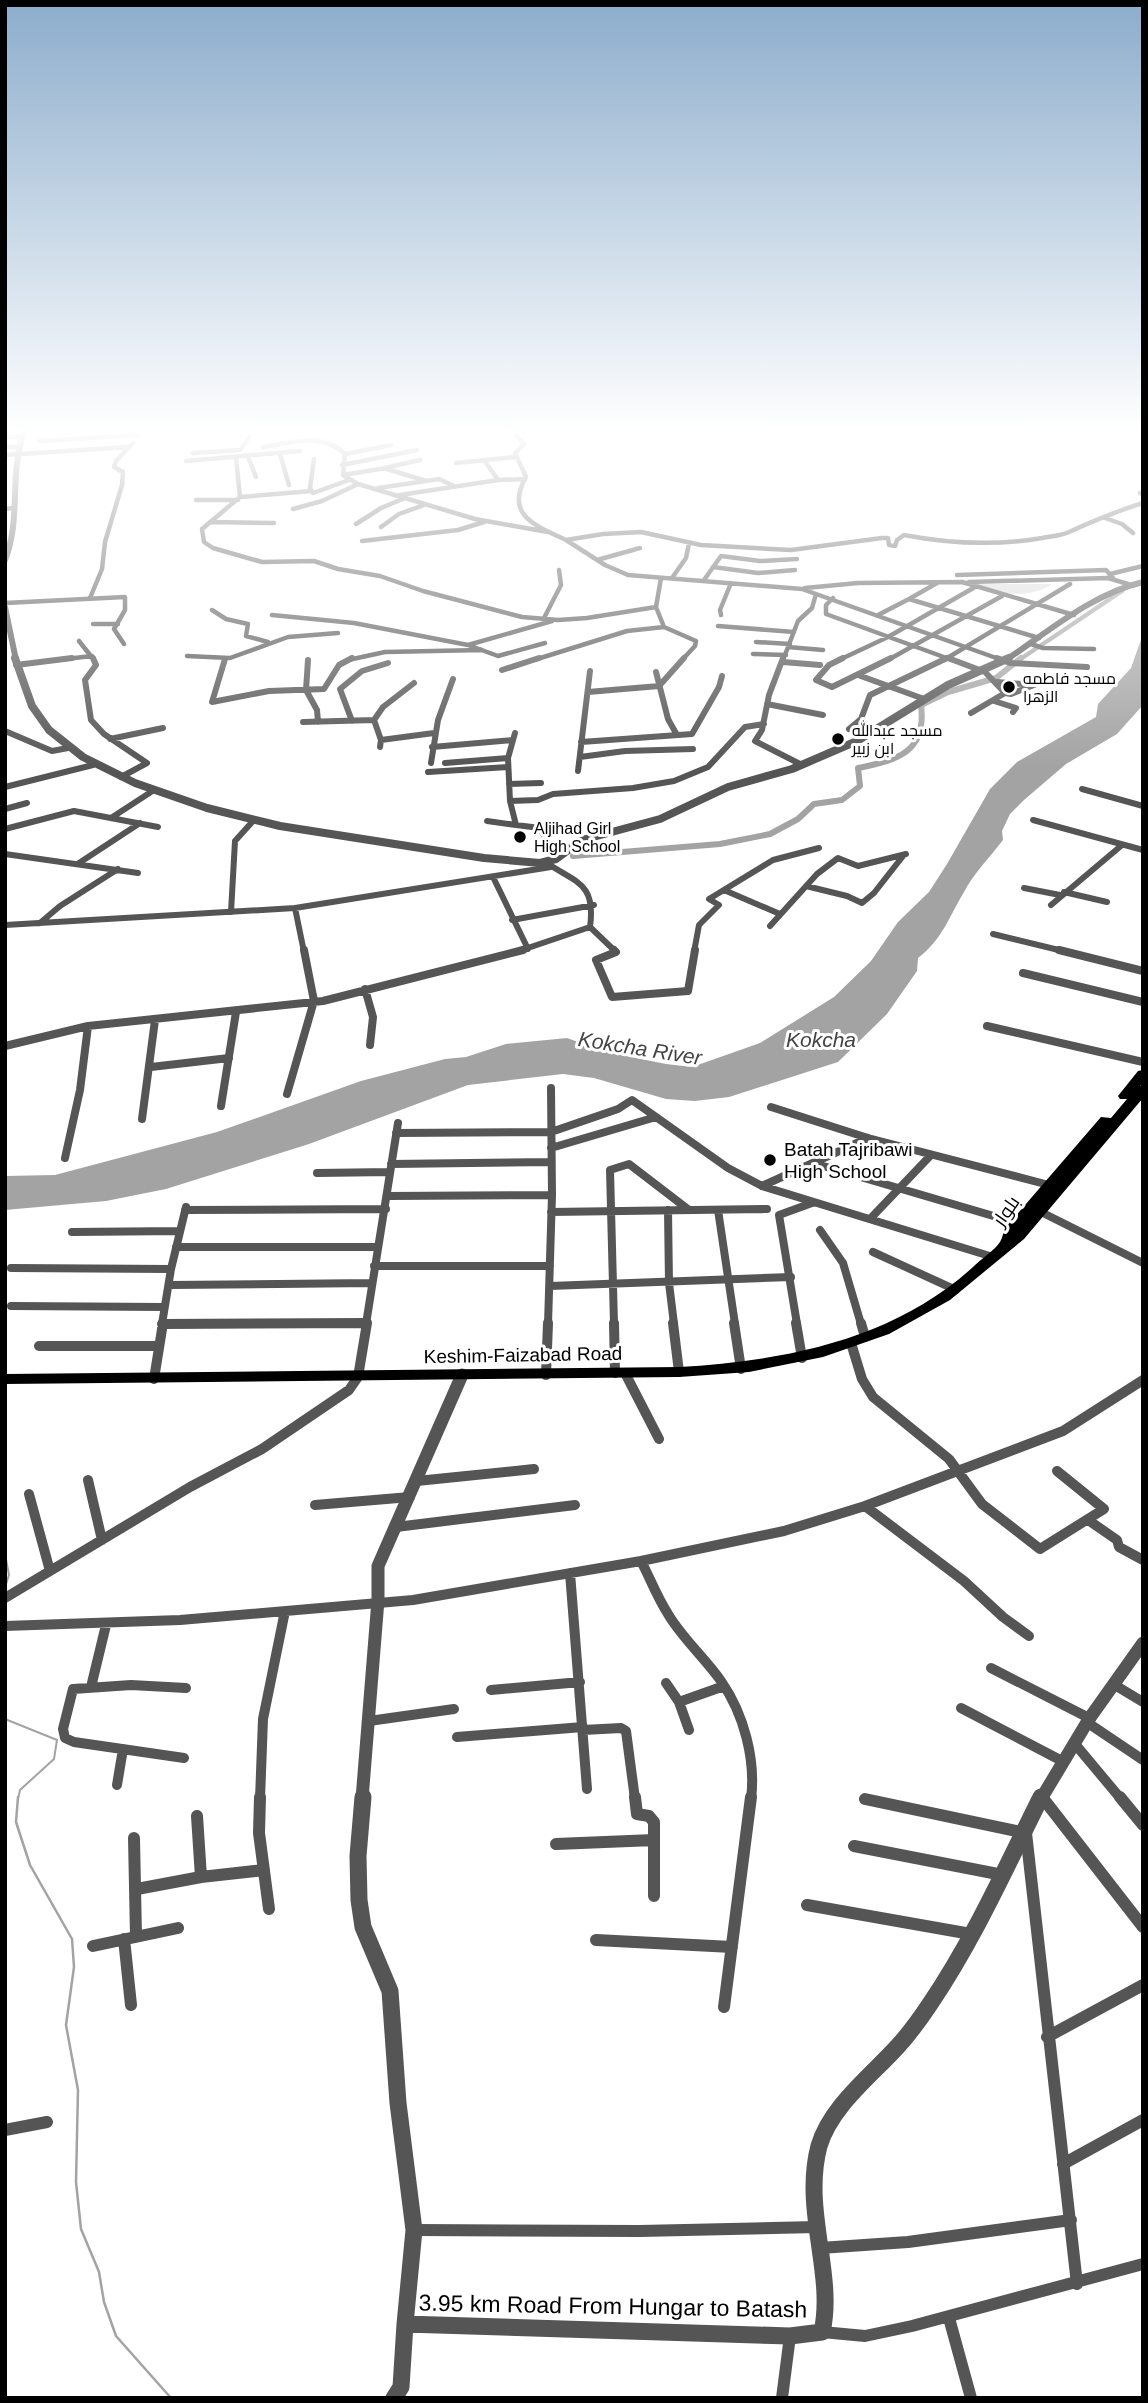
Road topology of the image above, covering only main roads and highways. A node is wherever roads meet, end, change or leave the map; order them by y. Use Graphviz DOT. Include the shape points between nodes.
graph roads {
  1 [pos="1143,1074"];
  2 [pos="1143,1089"];
  3 [pos="1065,1175"];
  4 [pos="1007,1244"];
  5 [pos="13,1379"];
  1 -- 3 [label="main road, بلوار"];
  2 -- 3 [label="main road, بلوار"];
  3 -- 4 [label="main road, بلوار" via="1041,1212"];
  3 -- 4 [label="main road, بلوار" via="1049,1185 1011,1230"];
  4 -- 5 [label="main road, Keshim-Faizabad Road" via="956,1290 918,1314 802,1358 741,1368 546,1375"];
}
